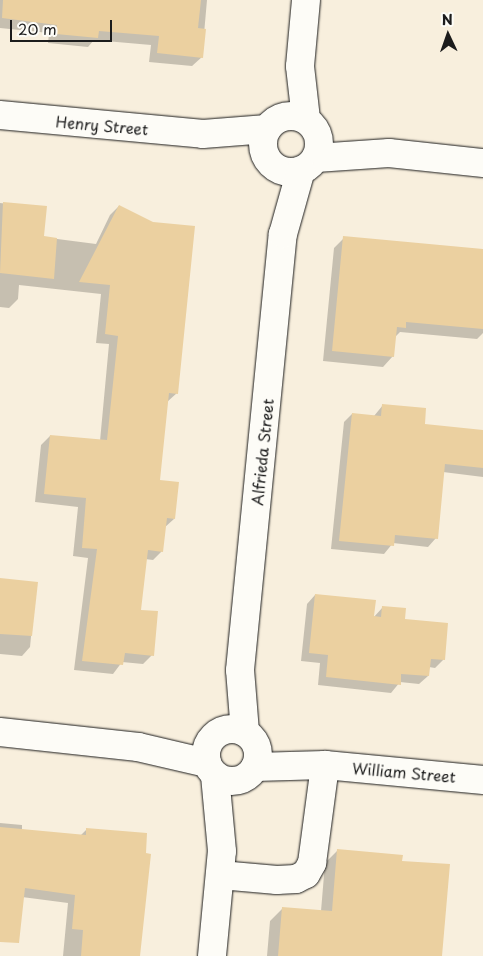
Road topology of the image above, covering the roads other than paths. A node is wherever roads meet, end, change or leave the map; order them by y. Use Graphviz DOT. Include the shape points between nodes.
graph roads {
  1 [pos="306,0"];
  2 [pos="0,115"];
  3 [pos="291,144"];
  4 [pos="483,163"];
  5 [pos="0,732"];
  6 [pos="232,754"];
  7 [pos="325,765"];
  8 [pos="483,780"];
  9 [pos="221,863"];
  10 [pos="212,956"];
  1 -- 3 [label="street, Alfrieda Street"];
  2 -- 3 [label="street, Henry Street"];
  3 -- 4 [label="street, Henry Street"];
  3 -- 6 [label="street, Alfrieda Street"];
  5 -- 6 [label="street, William Street"];
  6 -- 7 [label="street, William Street"];
  6 -- 9 [label="street, Alfrieda Street"];
  7 -- 8 [label="street, William Street"];
  7 -- 9 [label="street" via="313,855 306,874 277,880"];
  9 -- 10 [label="street, Alfrieda Street"];
}
